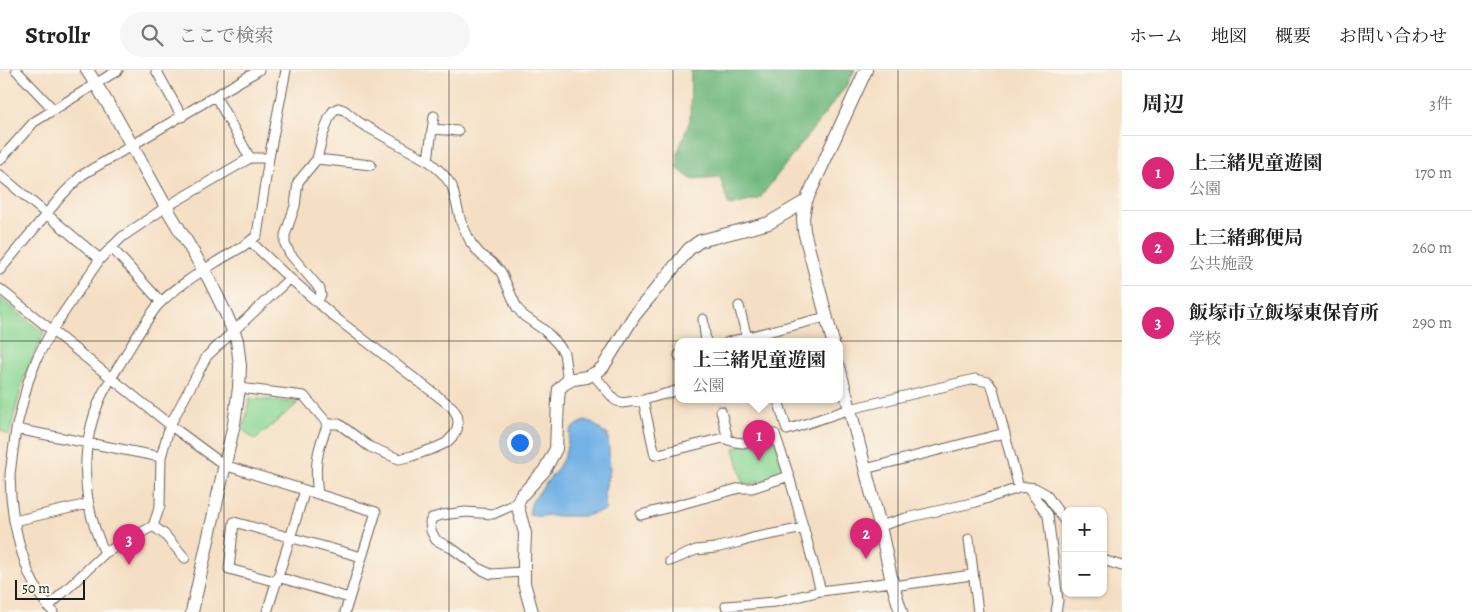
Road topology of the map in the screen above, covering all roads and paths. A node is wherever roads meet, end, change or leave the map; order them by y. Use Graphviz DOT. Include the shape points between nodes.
graph roads {
  1 [pos="16,70"];
  2 [pos="87,70"];
  3 [pos="118,70"];
  4 [pos="156,70"];
  5 [pos="259,70"];
  6 [pos="286,70"];
  7 [pos="866,70"];
  8 [pos="96,83"];
  9 [pos="216,97"];
  10 [pos="53,109"];
  11 [pos="182,116"];
  12 [pos="434,116"];
  13 [pos="432,129"];
  14 [pos="458,131"];
  15 [pos="132,146"];
  16 [pos="250,158"];
  17 [pos="270,158"];
  18 [pos="317,159"];
  19 [pos="0,160"];
  20 [pos="428,160"];
  21 [pos="371,165"];
  22 [pos="0,175"];
  23 [pos="806,201"];
  24 [pos="166,207"];
  25 [pos="46,214"];
  26 [pos="250,241"];
  27 [pos="111,247"];
  28 [pos="100,259"];
  29 [pos="0,270"];
  30 [pos="204,270"];
  31 [pos="290,278"];
  32 [pos="0,289"];
  33 [pos="161,302"];
  34 [pos="317,302"];
  35 [pos="739,306"];
  36 [pos="826,318"];
  37 [pos="703,319"];
  38 [pos="52,330"];
  39 [pos="233,332"];
  40 [pos="705,338"];
  41 [pos="747,338"];
  42 [pos="832,338"];
  43 [pos="593,374"];
  44 [pos="112,378"];
  45 [pos="568,382"];
  46 [pos="843,382"];
  47 [pos="239,388"];
  48 [pos="675,391"];
  49 [pos="642,400"];
  50 [pos="779,403"];
  51 [pos="850,409"];
  52 [pos="721,411"];
  53 [pos="328,424"];
  54 [pos="170,425"];
  55 [pos="16,429"];
  56 [pos="1005,433"];
  57 [pos="728,440"];
  58 [pos="87,443"];
  59 [pos="161,457"];
  60 [pos="224,464"];
  61 [pos="865,469"];
  62 [pos="789,476"];
  63 [pos="1023,488"];
  64 [pos="305,490"];
  65 [pos="318,494"];
  66 [pos="88,504"];
  67 [pos="517,504"];
  68 [pos="641,515"];
  69 [pos="1062,517"];
  70 [pos="14,521"];
  71 [pos="153,526"];
  72 [pos="880,526"];
  73 [pos="804,528"];
  74 [pos="290,538"];
  75 [pos="969,539"];
  76 [pos="105,553"];
  77 [pos="362,557"];
  78 [pos="184,558"];
  79 [pos="670,561"];
  80 [pos="1107,561"];
  81 [pos="1122,566"];
  82 [pos="524,572"];
  83 [pos="972,575"];
  84 [pos="278,580"];
  85 [pos="893,584"];
  86 [pos="821,591"];
  87 [pos="349,598"];
  88 [pos="726,606"];
  89 [pos="51,610"];
  90 [pos="192,612"];
  91 [pos="267,612"];
  92 [pos="345,612"];
  93 [pos="532,612"];
  94 [pos="901,612"];
  95 [pos="978,612"];
  96 [pos="1056,612"];
  1 -- 10 [label="street"];
  2 -- 8 [label="street"];
  3 -- 8 [label="street"];
  4 -- 11 [label="street"];
  5 -- 9 [label="street"];
  6 -- 17 [label="street"];
  7 -- 23 [label="street"];
  8 -- 10 [label="street"];
  8 -- 15 [label="street"];
  9 -- 11 [label="street"];
  9 -- 16 [label="street"];
  10 -- 19 [label="street" via="34,122"];
  11 -- 15 [label="street"];
  12 -- 13 [label="street"];
  13 -- 14 [label="street"];
  13 -- 20 [label="street"];
  15 -- 24 [label="street"];
  15 -- 25 [label="street" via="82,176"];
  16 -- 17 [label="street"];
  16 -- 24 [label="street"];
  17 -- 26 [label="street" via="258,235"];
  18 -- 20 [label="street" via="329,118 338,108"];
  18 -- 21 [label="street"];
  18 -- 34 [label="street" via="298,182 295,206 285,235 290,254 320,289"];
  20 -- 45 [label="street" via="452,186 461,222 472,243 501,272 517,308 544,330 564,353"];
  22 -- 25 [label="street"];
  23 -- 36 [label="street" via="804,231"];
  23 -- 43 [label="street" via="770,223 700,241 634,316 603,367"];
  24 -- 27 [label="street"];
  24 -- 30 [label="street"];
  25 -- 28 [label="street"];
  25 -- 29 [label="street"];
  26 -- 30 [label="street"];
  26 -- 31 [label="street"];
  27 -- 28 [label="street"];
  27 -- 33 [label="street"];
  28 -- 38 [label="street"];
  30 -- 33 [label="street"];
  30 -- 39 [label="street"];
  31 -- 34 [label="street"];
  31 -- 39 [label="street"];
  32 -- 38 [label="street"];
  33 -- 44 [label="street"];
  34 -- 53 [label="street" via="452,407 458,422 457,430 446,443 399,459 370,447 339,424"];
  35 -- 41 [label="street"];
  36 -- 41 [label="street"];
  36 -- 42 [label="street"];
  37 -- 40 [label="street"];
  38 -- 44 [label="street"];
  38 -- 55 [label="street" via="28,382"];
  39 -- 47 [label="street" via="240,366"];
  39 -- 54 [label="street" via="207,356"];
  43 -- 45 [label="street"];
  43 -- 49 [label="street" via="615,400 622,403"];
  44 -- 54 [label="street"];
  44 -- 58 [label="street" via="95,412"];
  45 -- 67 [label="street" via="559,389 556,449 544,471"];
  46 -- 51 [label="street"];
  47 -- 53 [label="street" via="304,396"];
  47 -- 60 [label="street"];
  48 -- 49 [label="street"];
  49 -- 57 [label="street" via="655,455 723,438"];
  50 -- 51 [label="street" via="787,430"];
  51 -- 56 [label="street" via="975,379 988,382 993,389"];
  51 -- 61 [label="street"];
  52 -- 57 [label="street"];
  53 -- 65 [label="street" via="317,452"];
  54 -- 59 [label="street"];
  54 -- 60 [label="street"];
  55 -- 58 [label="street"];
  55 -- 70 [label="street" via="10,474"];
  56 -- 61 [label="street"];
  56 -- 63 [label="street"];
  57 -- 62 [label="street" via="742,443 775,434"];
  58 -- 59 [label="street"];
  58 -- 66 [label="street"];
  59 -- 71 [label="street" via="160,506"];
  60 -- 64 [label="street"];
  60 -- 90 [label="street"];
  61 -- 72 [label="street"];
  62 -- 68 [label="street"];
  62 -- 73 [label="street"];
  63 -- 69 [label="street" via="1035,488 1046,494"];
  63 -- 72 [label="street"];
  63 -- 96 [label="street" via="1048,515 1058,601"];
  64 -- 65 [label="street"];
  64 -- 74 [label="street"];
  65 -- 77 [label="street" via="376,512"];
  66 -- 70 [label="street"];
  66 -- 76 [label="street"];
  67 -- 82 [label="street" via="525,533"];
  67 -- 82 [label="street" via="493,514 466,512 442,515 430,522 436,540 480,569 491,574"];
  70 -- 89 [label="street" via="29,574"];
  71 -- 76 [label="street"];
  71 -- 78 [label="street"];
  72 -- 85 [label="street"];
  73 -- 79 [label="street" via="696,550"];
  73 -- 86 [label="street"];
  74 -- 77 [label="street"];
  74 -- 84 [label="street"];
  74 -- 84 [label="street" via="234,522 229,568"];
  75 -- 83 [label="street"];
  76 -- 89 [label="street"];
  77 -- 87 [label="street"];
  80 -- 81 [label="street"];
  82 -- 93 [label="street"];
  83 -- 85 [label="street"];
  83 -- 95 [label="street"];
  84 -- 87 [label="street"];
  84 -- 91 [label="street"];
  85 -- 86 [label="street"];
  85 -- 94 [label="street"];
  86 -- 88 [label="street" via="776,602"];
  87 -- 92 [label="street"];
}
